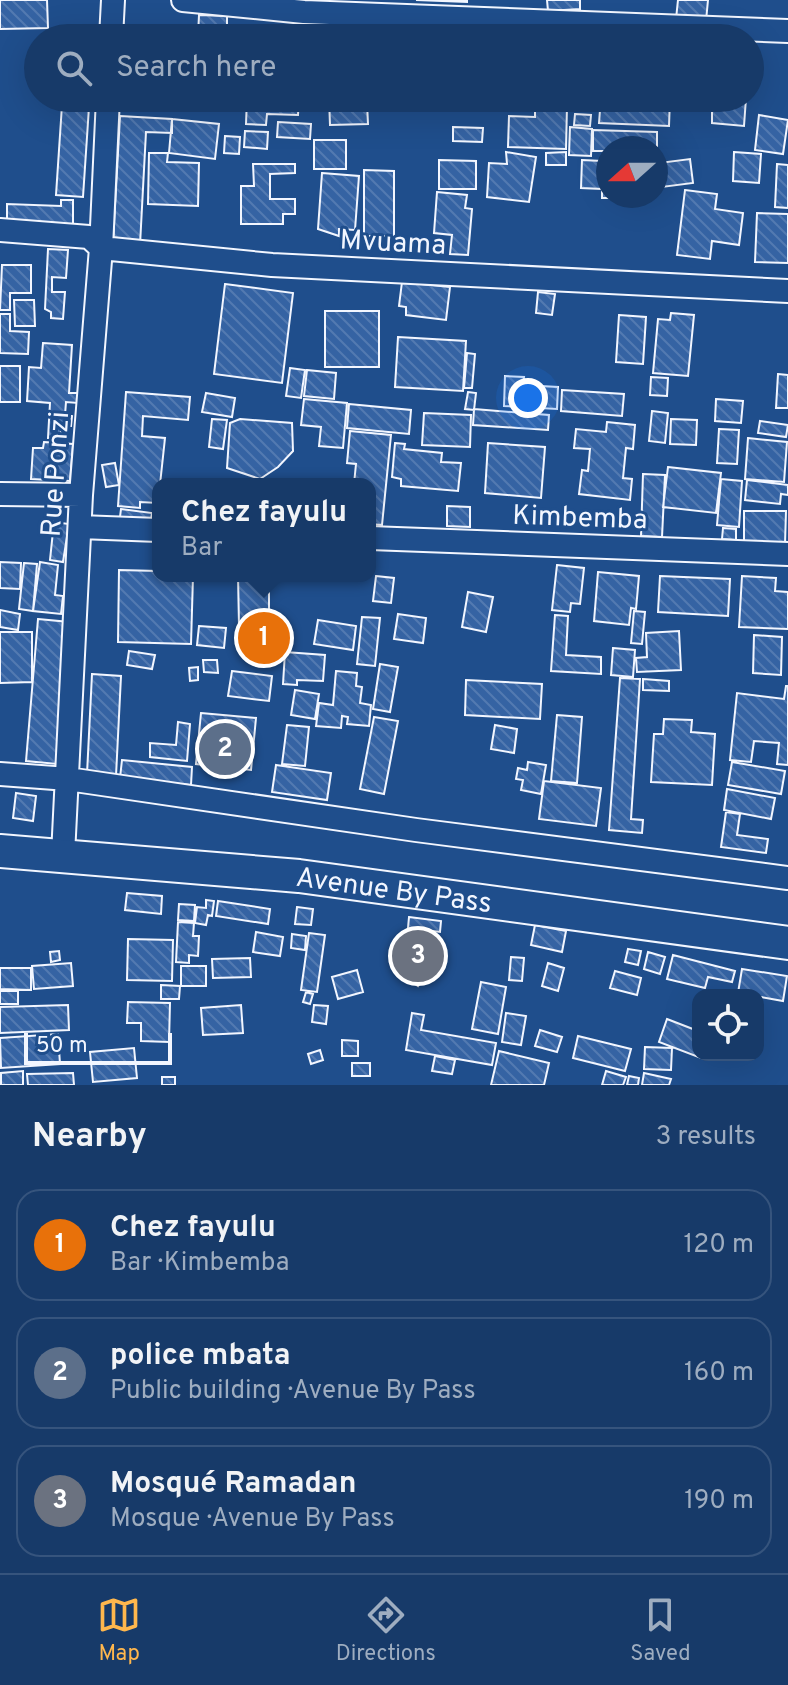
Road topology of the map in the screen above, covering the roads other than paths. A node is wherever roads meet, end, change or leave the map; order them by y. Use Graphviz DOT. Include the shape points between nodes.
graph roads {
  1 [pos="113,0"];
  2 [pos="183,0"];
  3 [pos="112,24"];
  4 [pos="610,24"];
  5 [pos="764,30"];
  6 [pos="788,31"];
  7 [pos="107,112"];
  8 [pos="0,230"];
  9 [pos="101,248"];
  10 [pos="788,291"];
  11 [pos="0,494"];
  12 [pos="81,495"];
  13 [pos="80,527"];
  14 [pos="152,530"];
  15 [pos="376,538"];
  16 [pos="788,554"];
  17 [pos="0,774"];
  18 [pos="68,779"];
  19 [pos="0,851"];
  20 [pos="63,855"];
  21 [pos="788,878"];
  22 [pos="788,943"];
  1 -- 3 [label="street"];
  2 -- 4 [label="street" via="304,12"];
  5 -- 6 [label="street"];
  7 -- 9 [label="street, Rue Ponzi"];
  8 -- 9 [label="street, Mvuama" via="89,237"];
  9 -- 10 [label="street, Mvuama" via="272,265"];
  9 -- 12 [label="street, Rue Ponzi"];
  11 -- 12 [label="street"];
  12 -- 13 [label="street, Rue Ponzi"];
  13 -- 14 [label="street"];
  13 -- 18 [label="street, Rue Ponzi"];
  15 -- 16 [label="street, Kimbemba"];
  17 -- 18 [label="street"];
  18 -- 20 [label="street, Rue Ponzi"];
  18 -- 21 [label="street"];
  19 -- 20 [label="highway, Avenue By Pass"];
  20 -- 22 [label="highway, Avenue By Pass" via="299,876"];
}
